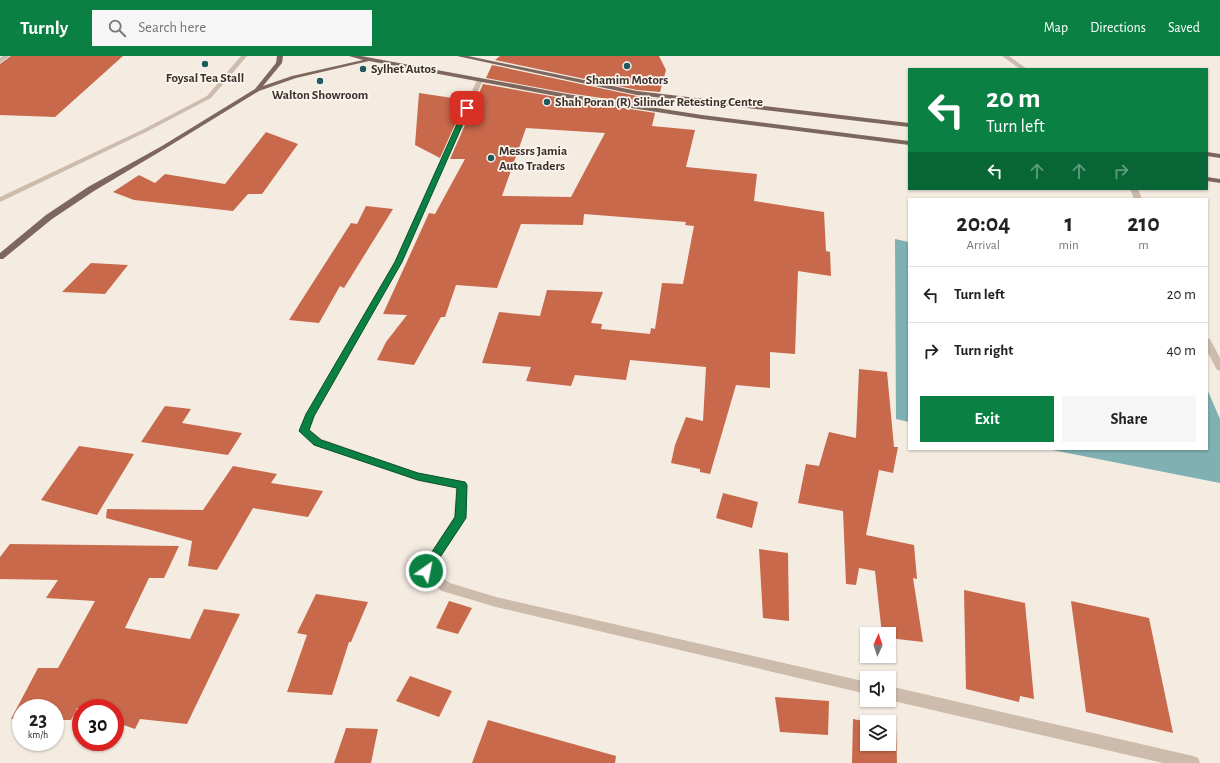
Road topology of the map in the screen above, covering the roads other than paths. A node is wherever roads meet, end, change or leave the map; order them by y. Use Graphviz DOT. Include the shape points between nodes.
graph roads {
  1 [pos="7,56"];
  2 [pos="244,56"];
  3 [pos="280,56"];
  4 [pos="352,56"];
  5 [pos="460,56"];
  6 [pos="1005,56"];
  7 [pos="371,60"];
  8 [pos="0,61"];
  9 [pos="1023,68"];
  10 [pos="480,80"];
  11 [pos="257,90"];
  12 [pos="908,126"];
  13 [pos="908,143"];
  14 [pos="1208,154"];
  15 [pos="1220,156"];
  16 [pos="1208,179"];
  17 [pos="1220,181"];
  18 [pos="0,200"];
  19 [pos="0,257"];
  20 [pos="1208,343"];
  21 [pos="1220,368"];
  22 [pos="860,686"];
  23 [pos="896,695"];
  24 [pos="1193,763"];
  1 -- 8 [label="street"];
  2 -- 18 [label="street" via="209,97"];
  3 -- 11 [label="main road" via="279,63"];
  4 -- 7 [label="main road"];
  5 -- 12 [label="main road" via="637,93"];
  6 -- 9 [label="street"];
  7 -- 10 [label="main road"];
  7 -- 11 [label="main road" via="294,77"];
  10 -- 13 [label="main road" via="695,116"];
  10 -- 22 [label="street" via="398,262 310,416 304,431 318,442 418,477 462,485 460,518 426,571 446,587 496,602"];
  11 -- 19 [label="main road" via="91,189 48,217"];
  14 -- 15 [label="main road"];
  16 -- 17 [label="main road"];
  20 -- 21 [label="street"];
  23 -- 24 [label="street"];
}
